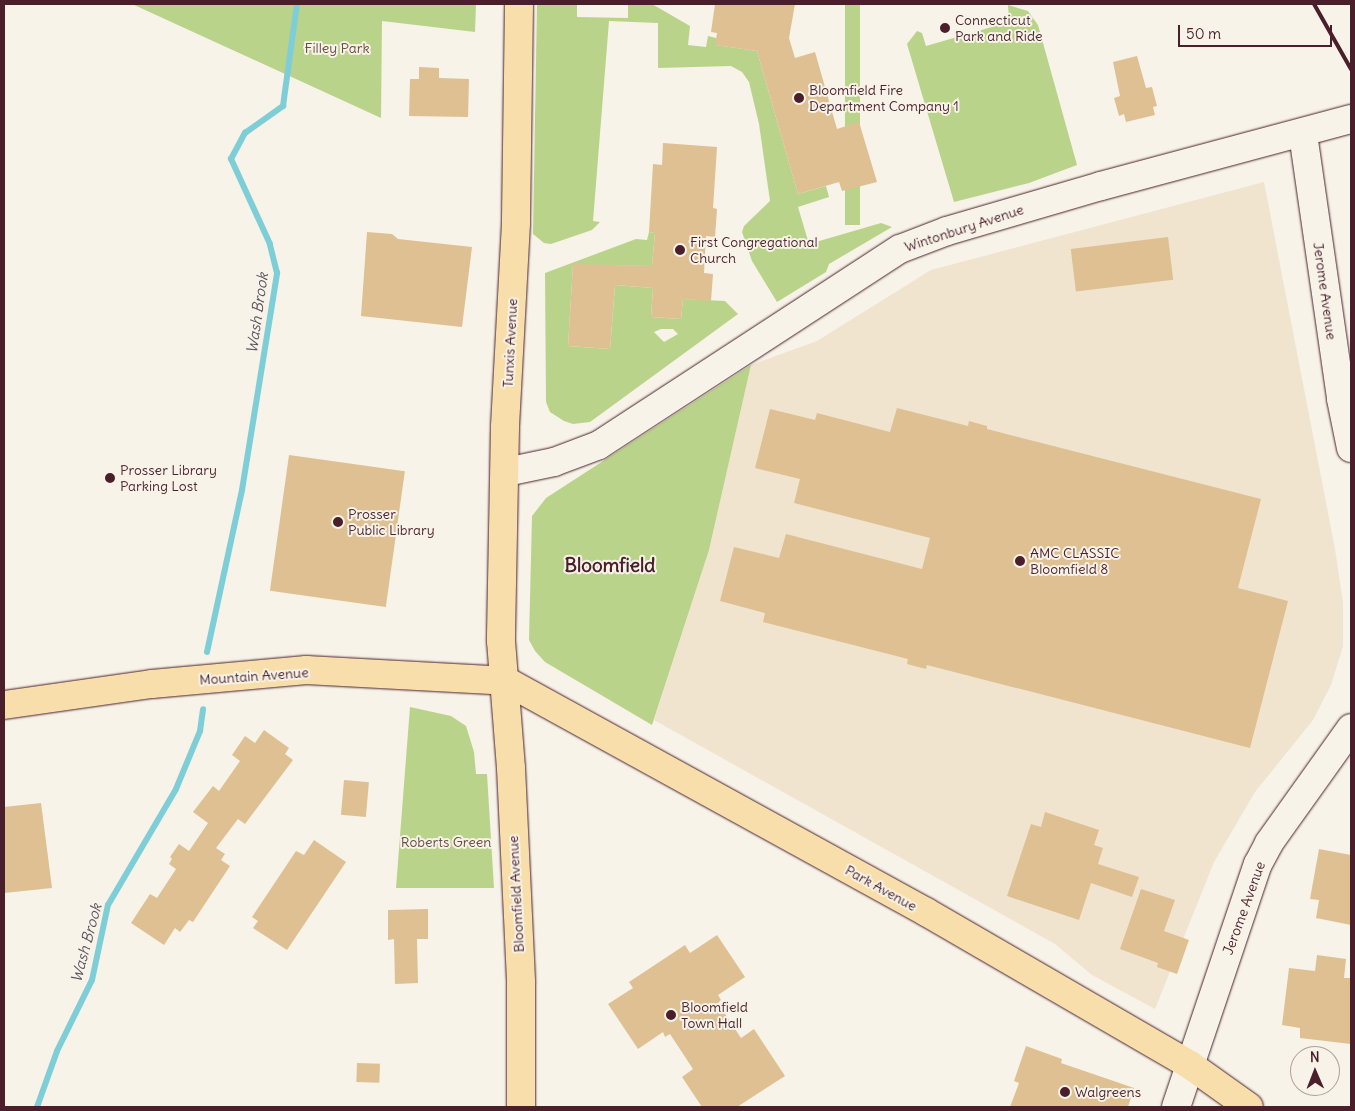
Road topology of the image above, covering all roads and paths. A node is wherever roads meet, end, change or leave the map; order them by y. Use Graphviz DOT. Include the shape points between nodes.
graph roads {
  1 [pos="519,4"];
  2 [pos="1351,119"];
  3 [pos="1303,134"];
  4 [pos="1351,448"];
  5 [pos="506,472"];
  6 [pos="506,681"];
  7 [pos="4,705"];
  8 [pos="1351,728"];
  9 [pos="1190,1065"];
  10 [pos="521,1107"];
  11 [pos="1176,1107"];
  12 [pos="1249,1107"];
  1 -- 5 [label="main road, Tunxis Avenue" via="516,223"];
  2 -- 3 [label="street, Wintonbury Avenue"];
  3 -- 4 [label="street, Jerome Avenue"];
  3 -- 5 [label="street, Wintonbury Avenue" via="1101,186 948,231 900,249 599,445 562,459"];
  5 -- 6 [label="main road, Tunxis Avenue" via="501,641"];
  6 -- 7 [label="main road, Mountain Avenue" via="306,670 152,684"];
  6 -- 9 [label="main road, Park Avenue" via="926,912"];
  6 -- 10 [label="main road, Bloomfield Avenue" via="521,983"];
  8 -- 9 [label="street, Jerome Avenue" via="1269,843 1258,864"];
  9 -- 11 [label="street, Jerome Avenue"];
  9 -- 12 [label="main road, Park Avenue"];
}
